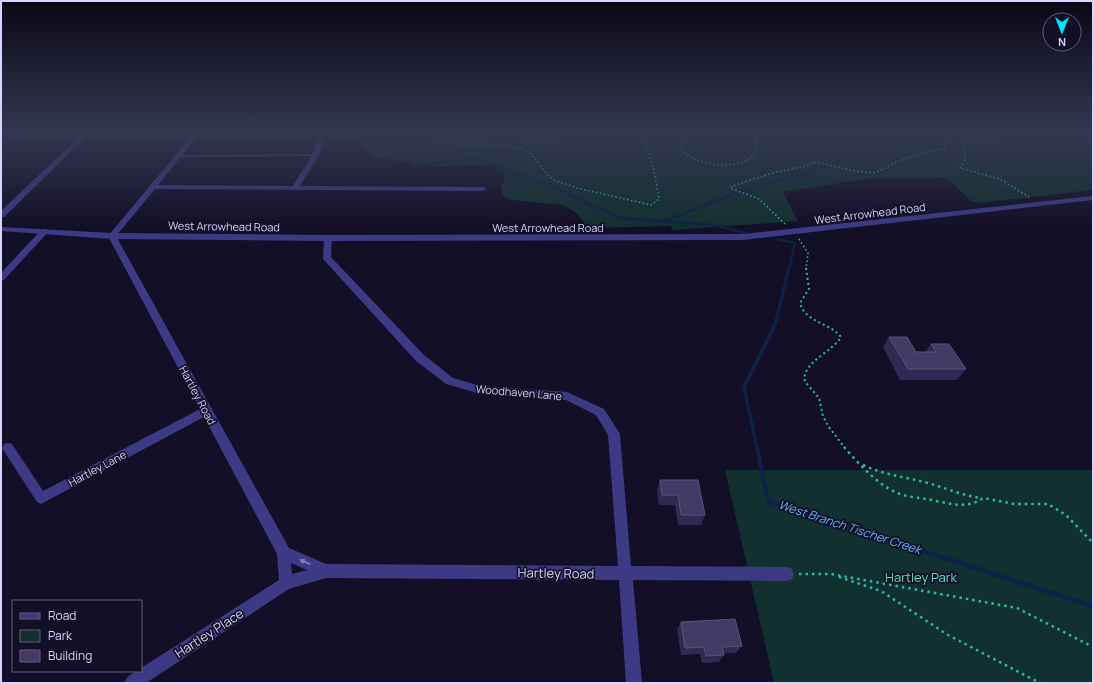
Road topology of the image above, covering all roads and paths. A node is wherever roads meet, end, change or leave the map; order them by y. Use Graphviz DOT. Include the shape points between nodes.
graph roads {
  1 [pos="54,165"];
  2 [pos="172,165"];
  3 [pos="308,165"];
  4 [pos="540,165"];
  5 [pos="653,165"];
  6 [pos="808,165"];
  7 [pos="828,165"];
  8 [pos="892,165"];
  9 [pos="962,165"];
  10 [pos="153,187"];
  11 [pos="295,188"];
  12 [pos="483,189"];
  13 [pos="1093,198"];
  14 [pos="1037,205"];
  15 [pos="1,215"];
  16 [pos="1,229"];
  17 [pos="45,231"];
  18 [pos="794,232"];
  19 [pos="112,236"];
  20 [pos="328,238"];
  21 [pos="1,278"];
  22 [pos="206,411"];
  23 [pos="8,448"];
  24 [pos="859,462"];
  25 [pos="983,498"];
  26 [pos="1093,543"];
  27 [pos="284,553"];
  28 [pos="326,570"];
  29 [pos="625,574"];
  30 [pos="787,574"];
  31 [pos="830,574"];
  32 [pos="286,583"];
  33 [pos="1093,647"];
  34 [pos="132,683"];
  35 [pos="634,683"];
  36 [pos="1040,683"];
  1 -- 15 [label="street"];
  2 -- 10 [label="street"];
  3 -- 11 [label="street"];
  4 -- 5 [label="path" via="554,180 577,188 651,205 659,199"];
  6 -- 18 [label="path" via="776,172 730,188 755,196"];
  7 -- 8 [label="path" via="875,173"];
  9 -- 14 [label="path" via="960,168 964,170 1010,184"];
  10 -- 11 [label="street"];
  10 -- 19 [label="street"];
  11 -- 12 [label="street"];
  13 -- 14 [label="street, West Arrowhead Road"];
  14 -- 18 [label="street, West Arrowhead Road"];
  16 -- 17 [label="street, West Arrowhead Road"];
  17 -- 19 [label="street, West Arrowhead Road"];
  17 -- 21 [label="street"];
  18 -- 20 [label="street, West Arrowhead Road" via="743,237"];
  18 -- 24 [label="path" via="807,247 809,254 806,273 809,289 800,303 801,310 809,318 838,331 841,337 839,343 808,370 804,375 804,381 820,399 824,418 834,435"];
  19 -- 20 [label="street, West Arrowhead Road"];
  19 -- 22 [label="street, Hartley Road"];
  20 -- 29 [label="street, Woodhaven Lane" via="327,258 420,358 450,381 481,390 567,396 600,412 614,434"];
  22 -- 23 [label="street, Hartley Lane" via="41,498"];
  22 -- 27 [label="street, Hartley Road"];
  24 -- 25 [label="path" via="883,473"];
  24 -- 25 [label="path" via="884,485 897,493 955,504 972,504"];
  25 -- 26 [label="path" via="1013,504 1049,504 1073,522"];
  28 -- 27 [label="street, Hartley Road, one-way"];
  27 -- 32 [label="street, Hartley Road"];
  28 -- 29 [label="street, Hartley Road"];
  28 -- 32 [label="street, Hartley Road"];
  29 -- 30 [label="street, Hartley Road"];
  29 -- 35 [label="street, Woodhaven Lane"];
  30 -- 31 [label="path"];
  31 -- 33 [label="path" via="1018,608"];
  31 -- 36 [label="path" via="881,591 948,635"];
  32 -- 34 [label="street, Hartley Place"];
}
